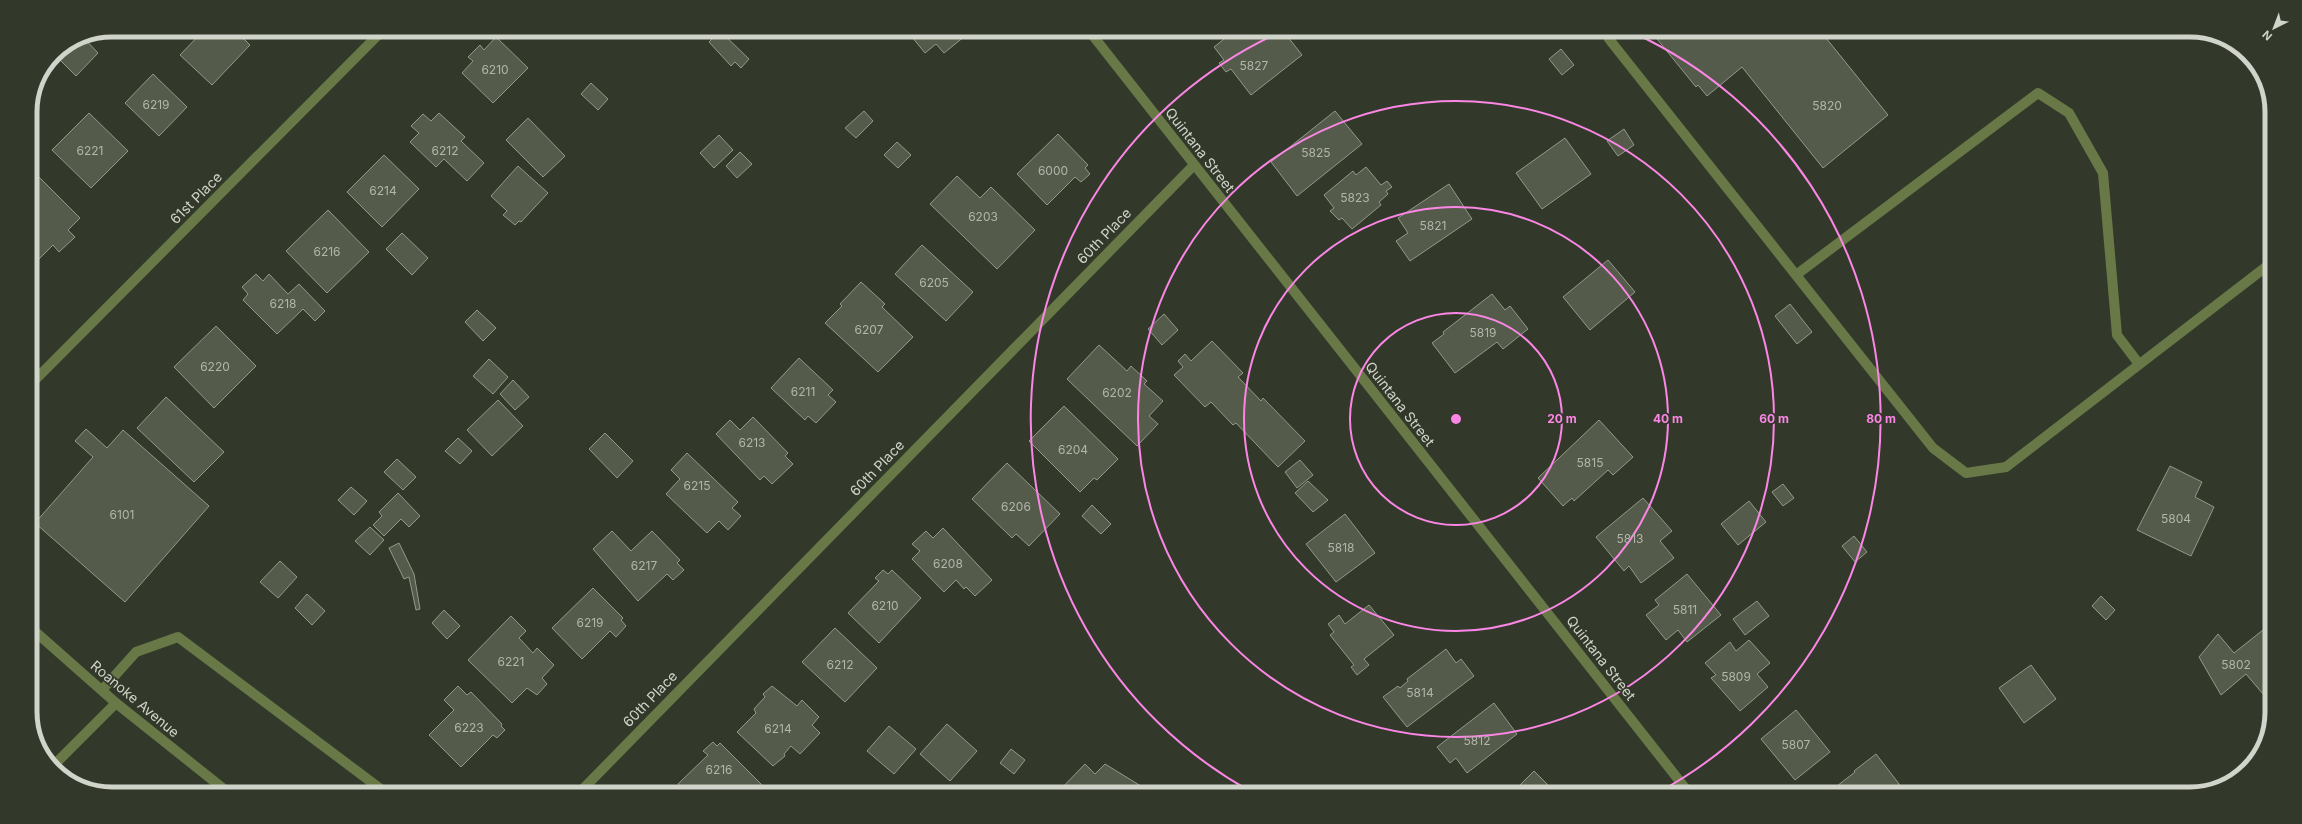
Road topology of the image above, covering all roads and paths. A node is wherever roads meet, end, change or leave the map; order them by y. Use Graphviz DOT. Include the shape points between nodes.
graph roads {
  1 [pos="375,37"];
  2 [pos="1094,37"];
  3 [pos="1609,37"];
  4 [pos="1194,165"];
  5 [pos="2265,269"];
  6 [pos="1796,275"];
  7 [pos="2139,364"];
  8 [pos="37,378"];
  9 [pos="37,633"];
  10 [pos="102,690"];
  11 [pos="116,703"];
  12 [pos="56,762"];
  13 [pos="221,787"];
  14 [pos="378,787"];
  15 [pos="585,787"];
  16 [pos="1684,787"];
  1 -- 8 [label="street, 61st Place"];
  2 -- 4 [label="street, Quintana Street"];
  3 -- 6 [label="street"];
  4 -- 15 [label="street, 60th Place"];
  4 -- 16 [label="street, Quintana Street"];
  5 -- 7 [label="street"];
  6 -- 7 [label="street" via="1933,448 1966,473 2006,468"];
  6 -- 7 [label="street" via="2038,93 2069,113 2103,173 2117,335"];
  9 -- 10 [label="street, Roanoke Avenue"];
  10 -- 11 [label="street, Roanoke Avenue"];
  10 -- 14 [label="street" via="136,652 178,637"];
  11 -- 12 [label="street"];
  11 -- 13 [label="street, Roanoke Avenue"];
}
